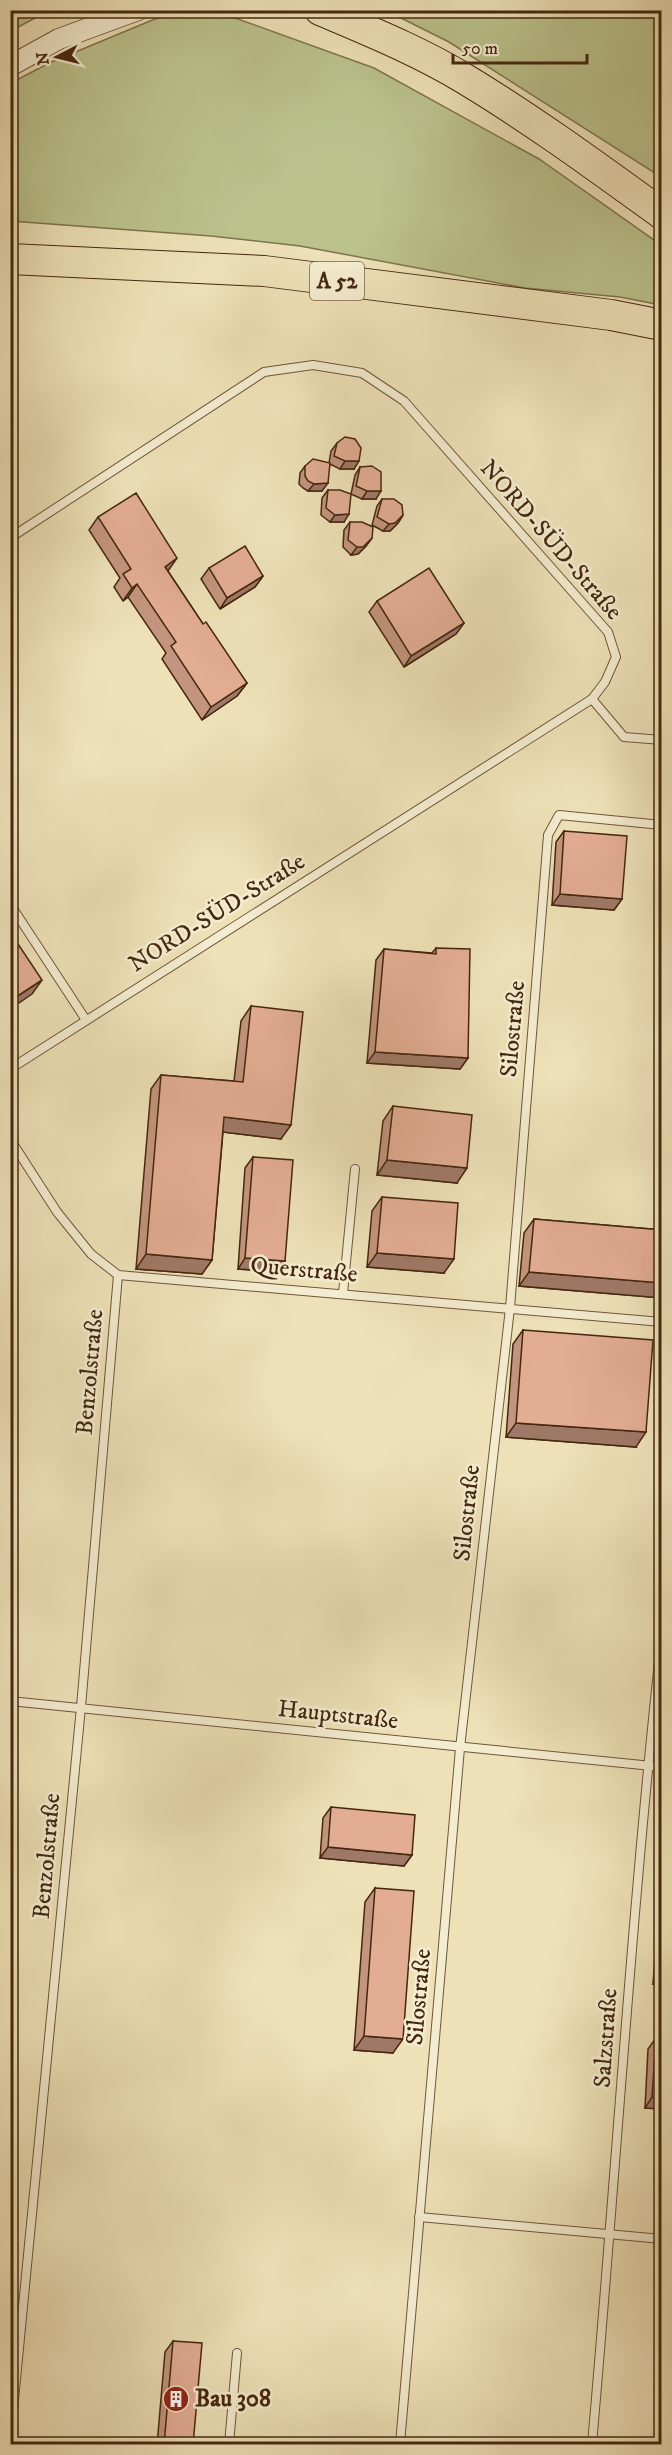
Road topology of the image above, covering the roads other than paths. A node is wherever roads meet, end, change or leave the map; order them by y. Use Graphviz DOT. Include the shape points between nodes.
graph roads {
  1 [pos="138,10"];
  2 [pos="320,10"];
  3 [pos="10,66"];
  4 [pos="662,214"];
  5 [pos="10,259"];
  6 [pos="662,325"];
  7 [pos="10,538"];
  8 [pos="592,699"];
  9 [pos="662,740"];
  10 [pos="662,825"];
  11 [pos="10,904"];
  12 [pos="86,1020"];
  13 [pos="10,1069"];
  14 [pos="10,1139"];
  15 [pos="355,1169"];
  16 [pos="118,1275"];
  17 [pos="343,1293"];
  18 [pos="510,1308"];
  19 [pos="662,1322"];
  20 [pos="662,1634"];
  21 [pos="10,1701"];
  22 [pos="81,1707"];
  23 [pos="460,1748"];
  24 [pos="647,1766"];
  25 [pos="662,1767"];
  26 [pos="419,2217"];
  27 [pos="611,2234"];
  28 [pos="662,2240"];
  29 [pos="237,2353"];
  30 [pos="10,2441"];
  31 [pos="229,2445"];
  32 [pos="400,2445"];
  33 [pos="592,2445"];
  1 -- 3 [label="street" via="59,39"];
  2 -- 4 [label="highway" via="463,78"];
  5 -- 6 [label="highway, A 52" via="264,271 611,315"];
  7 -- 8 [label="lane, NORD-SÜD-Straße" via="264,372 313,365 362,373 404,401 608,632 616,657"];
  8 -- 9 [label="lane" via="624,736"];
  8 -- 12 [label="lane, NORD-SÜD-Straße"];
  10 -- 18 [label="lane, Silostraße" via="558,815 548,835"];
  11 -- 12 [label="lane"];
  12 -- 13 [label="lane, NORD-SÜD-Straße"];
  14 -- 16 [label="lane" via="57,1212 91,1254"];
  15 -- 17 [label="lane"];
  16 -- 17 [label="lane, Querstraße"];
  16 -- 22 [label="lane, Benzolstraße"];
  17 -- 18 [label="lane, Querstraße"];
  18 -- 19 [label="lane, Querstraße"];
  18 -- 23 [label="lane, Silostraße"];
  20 -- 24 [label="lane, Salzstraße"];
  21 -- 22 [label="lane, Hauptstraße"];
  22 -- 23 [label="lane, Hauptstraße"];
  22 -- 30 [label="lane, Benzolstraße"];
  23 -- 24 [label="lane, Hauptstraße"];
  23 -- 26 [label="lane, Silostraße"];
  24 -- 25 [label="lane, Hauptstraße"];
  24 -- 27 [label="lane, Salzstraße"];
  26 -- 27 [label="lane"];
  26 -- 32 [label="lane, Silostraße"];
  27 -- 28 [label="lane"];
  27 -- 33 [label="lane, Salzstraße"];
  29 -- 31 [label="lane"];
}
